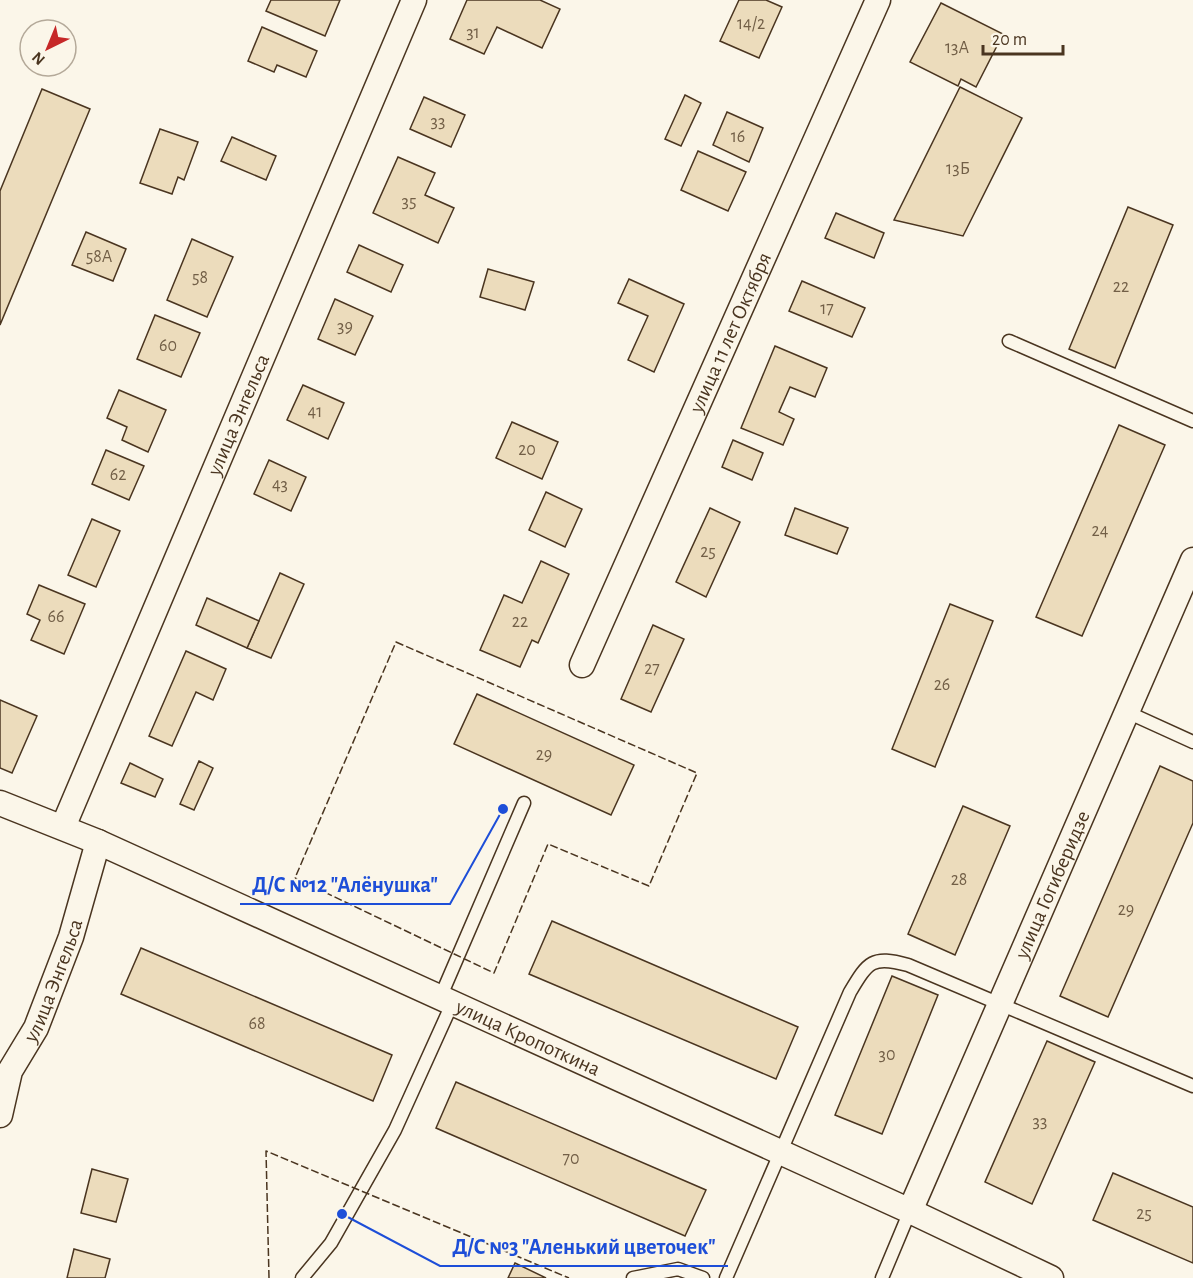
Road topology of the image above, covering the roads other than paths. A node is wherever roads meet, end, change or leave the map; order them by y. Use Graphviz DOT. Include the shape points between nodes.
graph roads {
  1 [pos="414,0"];
  2 [pos="878,0"];
  3 [pos="1009,341"];
  4 [pos="1193,421"];
  5 [pos="1193,560"];
  6 [pos="582,665"];
  7 [pos="1127,712"];
  8 [pos="1193,742"];
  9 [pos="0,803"];
  10 [pos="524,803"];
  11 [pos="63,827"];
  12 [pos="98,843"];
  13 [pos="446,1000"];
  14 [pos="1000,1003"];
  15 [pos="5,1070"];
  16 [pos="1193,1086"];
  17 [pos="0,1115"];
  18 [pos="782,1153"];
  19 [pos="910,1211"];
  20 [pos="1038,1275"];
  21 [pos="302,1278"];
  22 [pos="633,1278"];
  23 [pos="704,1278"];
  24 [pos="726,1278"];
  25 [pos="882,1278"];
  1 -- 11 [label="street, улица Энгельса"];
  2 -- 6 [label="street, улица 11 лет Октября"];
  3 -- 4 [label="lane"];
  5 -- 7 [label="street, улица Гогиберидзе"];
  7 -- 8 [label="lane"];
  7 -- 14 [label="street, улица Гогиберидзе"];
  9 -- 11 [label="street, улица Кропоткина"];
  10 -- 13 [label="lane"];
  11 -- 12 [label="street, улица Кропоткина"];
  12 -- 13 [label="street, улица Кропоткина"];
  12 -- 15 [label="street, улица Энгельса" via="71,937 36,1028"];
  13 -- 18 [label="street, улица Кропоткина"];
  13 -- 21 [label="lane" via="395,1130 331,1243"];
  14 -- 16 [label="lane"];
  14 -- 18 [label="lane" via="908,965 879,960 869,965 850,992"];
  14 -- 19 [label="street, улица Гогиберидзе"];
  15 -- 17 [label="street, улица Энгельса"];
  18 -- 19 [label="street, улица Кропоткина"];
  18 -- 24 [label="lane"];
  19 -- 20 [label="street, улица Кропоткина"];
  19 -- 25 [label="lane"];
  22 -- 23 [label="lane" via="678,1269"];
}
